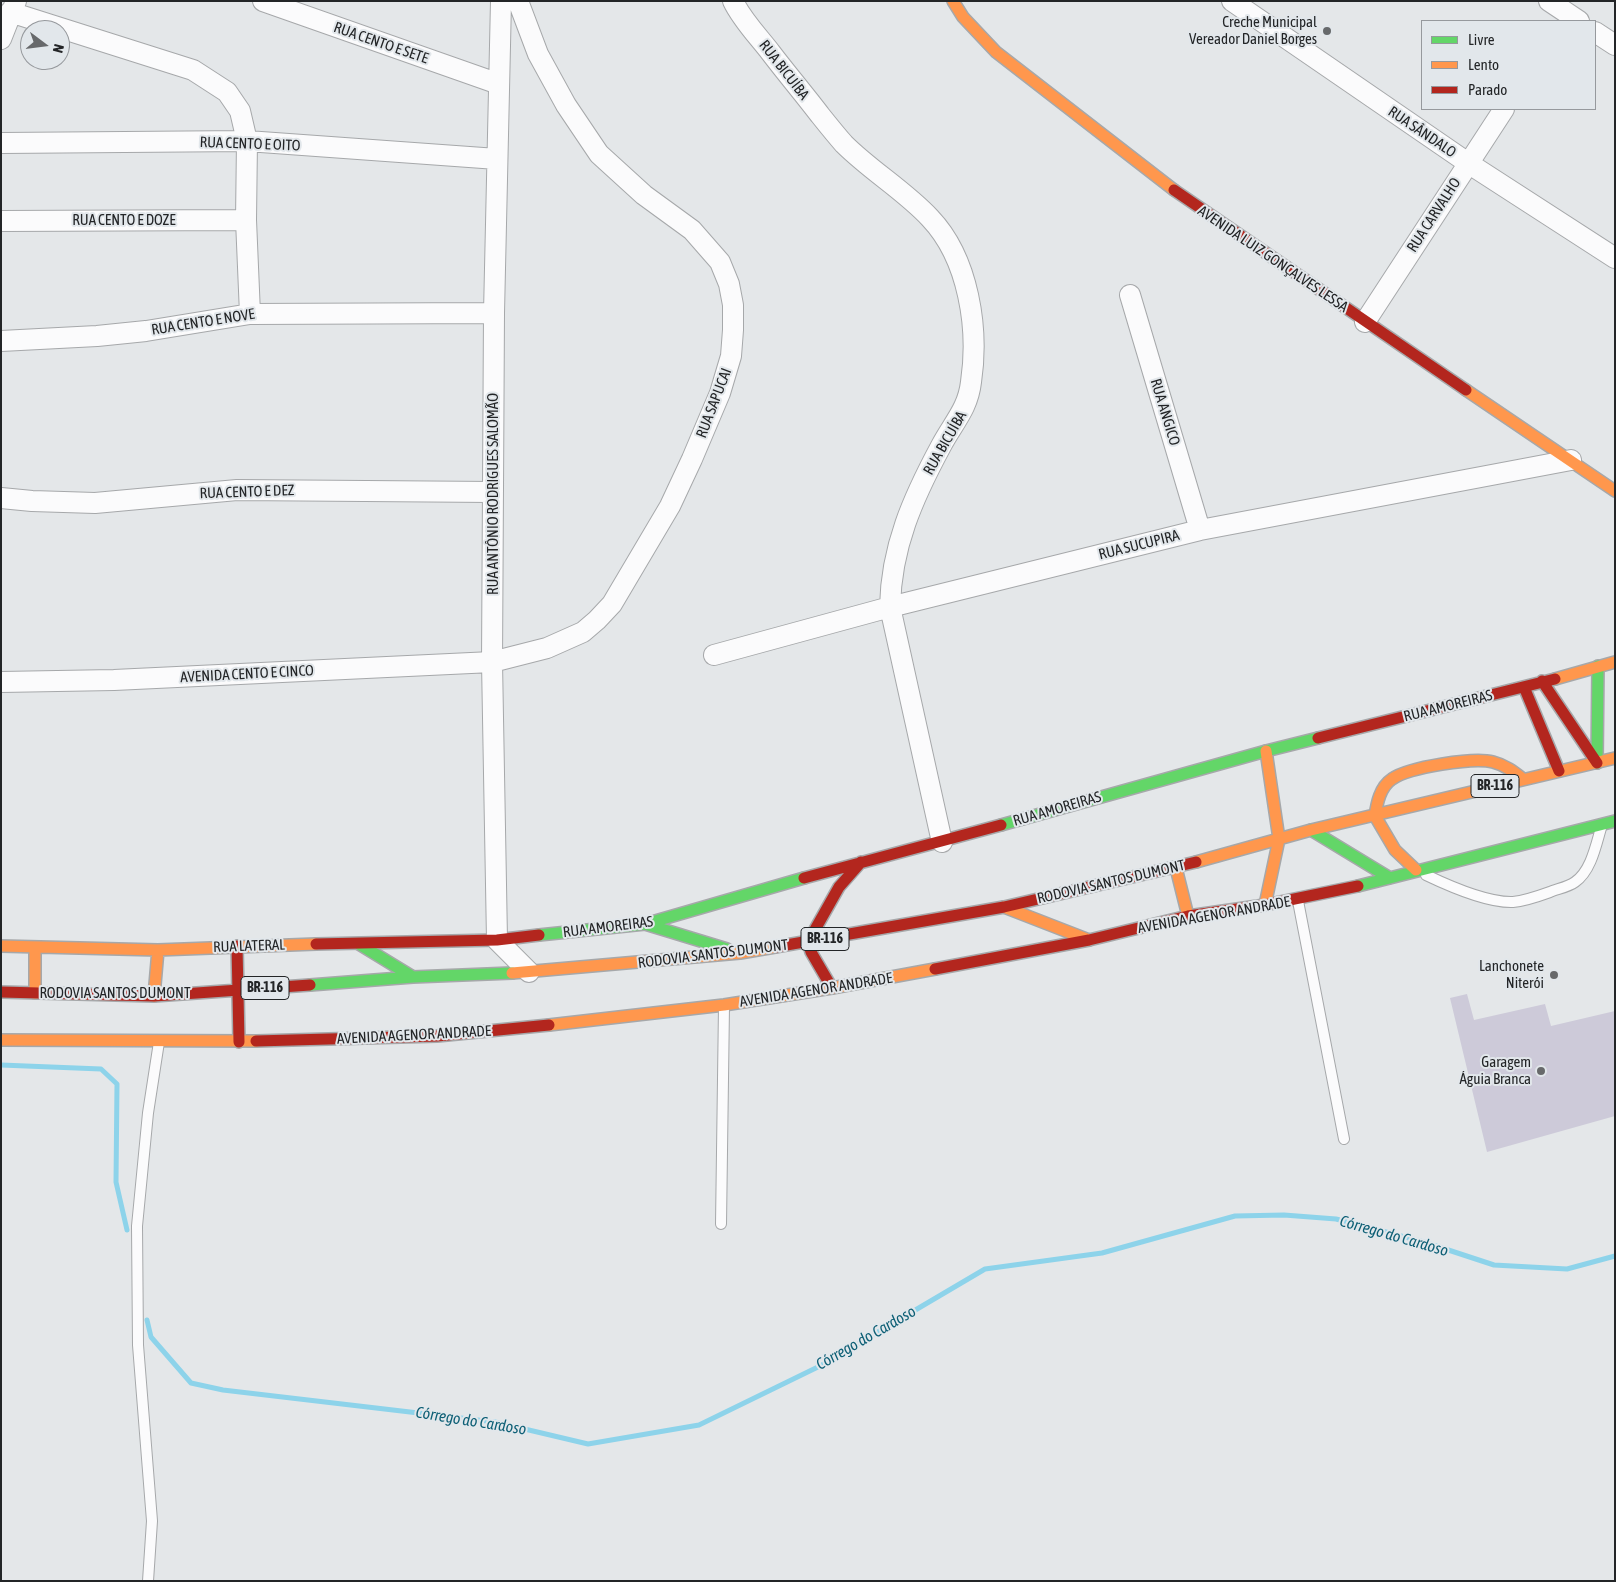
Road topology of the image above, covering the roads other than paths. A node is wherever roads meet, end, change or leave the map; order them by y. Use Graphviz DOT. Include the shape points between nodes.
graph roads {
  1 [pos="263,1"];
  2 [pos="501,1"];
  3 [pos="518,1"];
  4 [pos="733,1"];
  5 [pos="953,1"];
  6 [pos="1549,1"];
  7 [pos="1243,4"];
  8 [pos="13,7"];
  9 [pos="1570,19"];
  10 [pos="1596,33"];
  11 [pos="1,39"];
  12 [pos="1615,45"];
  13 [pos="499,84"];
  14 [pos="1503,110"];
  15 [pos="247,141"];
  16 [pos="1,143"];
  17 [pos="498,159"];
  18 [pos="1468,163"];
  19 [pos="246,220"];
  20 [pos="1,221"];
  21 [pos="1615,258"];
  22 [pos="1130,295"];
  23 [pos="494,313"];
  24 [pos="250,314"];
  25 [pos="1365,322"];
  26 [pos="1,342"];
  27 [pos="1571,460"];
  28 [pos="1615,491"];
  29 [pos="493,492"];
  30 [pos="1,498"];
  31 [pos="1200,530"];
  32 [pos="890,607"];
  33 [pos="714,655"];
  34 [pos="492,662"];
  35 [pos="1615,662"];
  36 [pos="1598,666"];
  37 [pos="1542,681"];
  38 [pos="1,682"];
  39 [pos="1524,687"];
  40 [pos="1266,750"];
  41 [pos="1615,758"];
  42 [pos="1597,763"];
  43 [pos="1559,771"];
  44 [pos="1523,779"];
  45 [pos="1375,816"];
  46 [pos="1615,821"];
  47 [pos="1602,825"];
  48 [pos="1311,830"];
  49 [pos="1278,839"];
  50 [pos="942,842"];
  51 [pos="861,862"];
  52 [pos="1176,868"];
  53 [pos="1416,870"];
  54 [pos="1390,878"];
  55 [pos="1298,900"];
  56 [pos="1265,906"];
  57 [pos="1004,907"];
  58 [pos="1188,916"];
  59 [pos="645,924"];
  60 [pos="496,940"];
  61 [pos="1089,940"];
  62 [pos="808,942"];
  63 [pos="359,944"];
  64 [pos="1,946"];
  65 [pos="237,946"];
  66 [pos="35,948"];
  67 [pos="158,950"];
  68 [pos="740,953"];
  69 [pos="529,972"];
  70 [pos="413,977"];
  71 [pos="832,988"];
  72 [pos="239,989"];
  73 [pos="1,992"];
  74 [pos="35,993"];
  75 [pos="154,996"];
  76 [pos="724,1005"];
  77 [pos="1,1040"];
  78 [pos="159,1040"];
  79 [pos="239,1042"];
  80 [pos="1344,1139"];
  81 [pos="721,1224"];
  82 [pos="148,1581"];
  1 -- 13 [label="street, RUA CENTO E SETE"];
  2 -- 13 [label="street, RUA ANTÔNIO RODRIGUES SALOMÃO"];
  3 -- 34 [label="street, RUA SAPUCAI" via="538,54 598,154 692,230 720,262 729,284 733,330 731,356 720,393 692,459 670,506 612,604 583,632 547,648"];
  4 -- 32 [label="street, RUA BICUÍBA" via="844,144 931,219 958,261 967,290 973,339 971,383 966,406 948,432 908,514 893,568"];
  5 -- 25 [label="main road, AVENIDA LUIZ GONÇALVES LESSA" via="963,17 996,52 1161,181"];
  6 -- 9 [label="street"];
  7 -- 18 [label="street, RUA SÂNDALO"];
  8 -- 11 [label="street"];
  8 -- 15 [label="street" via="193,70 209,79 227,92 240,111"];
  10 -- 12 [label="street"];
  13 -- 17 [label="street, RUA ANTÔNIO RODRIGUES SALOMÃO"];
  14 -- 18 [label="street, RUA CARVALHO"];
  15 -- 16 [label="street, RUA CENTO E OITO"];
  15 -- 17 [label="street, RUA CENTO E OITO"];
  15 -- 19 [label="street"];
  17 -- 23 [label="street, RUA ANTÔNIO RODRIGUES SALOMÃO"];
  18 -- 21 [label="street, RUA SÂNDALO"];
  18 -- 25 [label="street, RUA CARVALHO"];
  19 -- 20 [label="street, RUA CENTO E DOZE"];
  19 -- 24 [label="street"];
  22 -- 31 [label="street, RUA ANGICO"];
  23 -- 24 [label="street, RUA CENTO E NOVE"];
  23 -- 29 [label="street, RUA ANTÔNIO RODRIGUES SALOMÃO"];
  24 -- 26 [label="street, RUA CENTO E NOVE" via="146,331"];
  25 -- 27 [label="main road, AVENIDA LUIZ GONÇALVES LESSA"];
  27 -- 28 [label="main road, AVENIDA LUIZ GONÇALVES LESSA"];
  27 -- 31 [label="street, RUA SUCUPIRA"];
  29 -- 30 [label="street, RUA CENTO E DEZ" via="236,490 96,503"];
  29 -- 34 [label="street, RUA ANTÔNIO RODRIGUES SALOMÃO"];
  31 -- 32 [label="street, RUA SUCUPIRA"];
  32 -- 33 [label="street, RUA SUCUPIRA"];
  32 -- 50 [label="street, RUA BICUÍBA"];
  34 -- 38 [label="street, AVENIDA CENTO E CINCO" via="114,680"];
  34 -- 60 [label="street, RUA ANTÔNIO RODRIGUES SALOMÃO"];
  35 -- 36 [label="main road, RUA AMOREIRAS"];
  36 -- 37 [label="main road, RUA AMOREIRAS"];
  36 -- 42 [label="main road"];
  37 -- 39 [label="main road, RUA AMOREIRAS"];
  37 -- 42 [label="main road"];
  39 -- 40 [label="main road, RUA AMOREIRAS"];
  39 -- 43 [label="main road"];
  40 -- 49 [label="main road"];
  40 -- 50 [label="main road, RUA AMOREIRAS"];
  41 -- 42 [label="main road, RODOVIA SANTOS DUMONT / BR-116"];
  42 -- 43 [label="main road, RODOVIA SANTOS DUMONT / BR-116"];
  43 -- 44 [label="main road, RODOVIA SANTOS DUMONT / BR-116"];
  44 -- 45 [label="main road, RODOVIA SANTOS DUMONT / BR-116"];
  44 -- 45 [label="main road" via="1503,765 1478,760 1414,770 1392,780 1382,790"];
  45 -- 48 [label="main road, RODOVIA SANTOS DUMONT / BR-116"];
  45 -- 53 [label="main road" via="1395,850"];
  46 -- 47 [label="main road, AVENIDA AGENOR ANDRADE"];
  47 -- 53 [label="main road, AVENIDA AGENOR ANDRADE"];
  47 -- 53 [label="lane" via="1586,870 1575,882 1513,902 1494,900 1453,887"];
  48 -- 49 [label="main road, RODOVIA SANTOS DUMONT / BR-116"];
  48 -- 54 [label="main road"];
  49 -- 52 [label="main road, RODOVIA SANTOS DUMONT / BR-116"];
  49 -- 56 [label="main road"];
  50 -- 51 [label="main road, RUA AMOREIRAS"];
  51 -- 59 [label="main road, RUA AMOREIRAS"];
  51 -- 62 [label="main road" via="839,887"];
  52 -- 57 [label="main road, RODOVIA SANTOS DUMONT / BR-116"];
  52 -- 58 [label="main road"];
  53 -- 54 [label="main road, AVENIDA AGENOR ANDRADE"];
  54 -- 55 [label="main road, AVENIDA AGENOR ANDRADE"];
  55 -- 56 [label="main road, AVENIDA AGENOR ANDRADE"];
  55 -- 80 [label="lane"];
  56 -- 58 [label="main road, AVENIDA AGENOR ANDRADE"];
  57 -- 61 [label="main road"];
  57 -- 62 [label="main road, RODOVIA SANTOS DUMONT / BR-116"];
  58 -- 61 [label="main road, AVENIDA AGENOR ANDRADE"];
  59 -- 60 [label="main road, RUA AMOREIRAS"];
  59 -- 68 [label="main road"];
  60 -- 63 [label="main road, RUA LATERAL"];
  60 -- 69 [label="street"];
  61 -- 71 [label="main road, AVENIDA AGENOR ANDRADE"];
  62 -- 68 [label="main road, RODOVIA SANTOS DUMONT / BR-116"];
  62 -- 71 [label="main road"];
  63 -- 65 [label="main road, RUA LATERAL"];
  63 -- 70 [label="main road"];
  64 -- 66 [label="main road, RUA LATERAL"];
  65 -- 67 [label="main road, RUA LATERAL"];
  65 -- 72 [label="main road"];
  66 -- 67 [label="main road, RUA LATERAL"];
  66 -- 74 [label="main road"];
  67 -- 75 [label="main road"];
  68 -- 69 [label="main road, RODOVIA SANTOS DUMONT / BR-116"];
  69 -- 70 [label="main road, RODOVIA SANTOS DUMONT / BR-116"];
  70 -- 72 [label="main road, RODOVIA SANTOS DUMONT / BR-116"];
  71 -- 76 [label="main road, AVENIDA AGENOR ANDRADE"];
  72 -- 75 [label="main road, RODOVIA SANTOS DUMONT / BR-116"];
  72 -- 79 [label="main road"];
  73 -- 74 [label="main road, RODOVIA SANTOS DUMONT / BR-116"];
  74 -- 75 [label="main road, RODOVIA SANTOS DUMONT / BR-116"];
  76 -- 79 [label="main road, AVENIDA AGENOR ANDRADE" via="437,1036"];
  76 -- 81 [label="lane"];
  77 -- 78 [label="main road, AVENIDA AGENOR ANDRADE"];
  78 -- 79 [label="main road, AVENIDA AGENOR ANDRADE"];
  78 -- 82 [label="lane" via="137,1226 138,1345 152,1521"];
}
